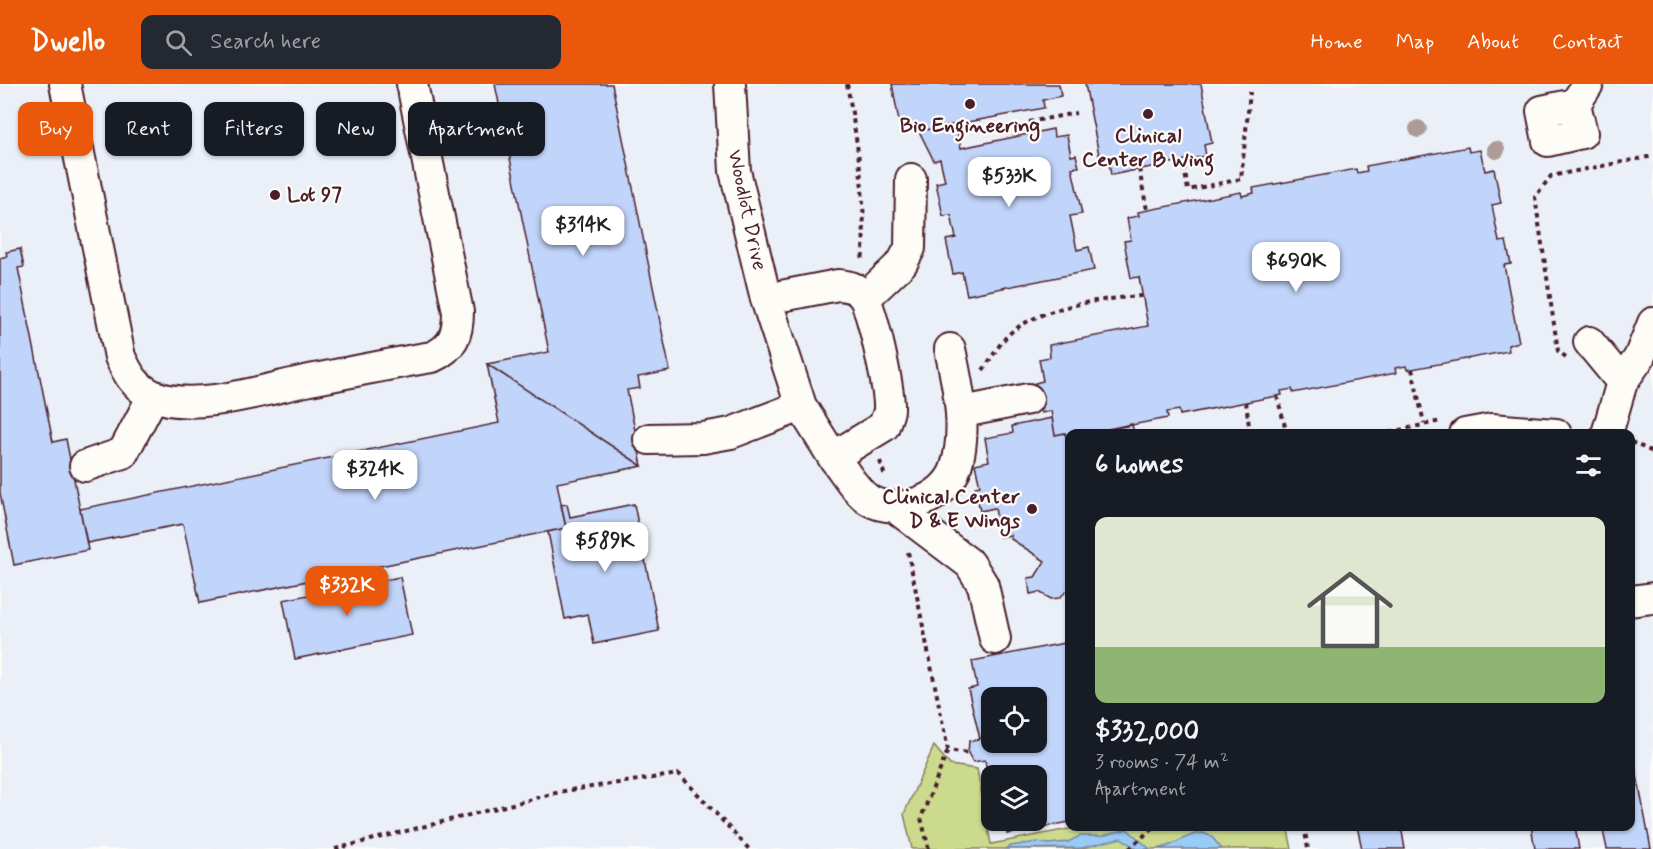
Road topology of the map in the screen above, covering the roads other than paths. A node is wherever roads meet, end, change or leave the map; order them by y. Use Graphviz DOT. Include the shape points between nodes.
graph roads {
  1 [pos="65,84"];
  2 [pos="412,84"];
  3 [pos="730,84"];
  4 [pos="911,179"];
  5 [pos="766,298"];
  6 [pos="865,298"];
  7 [pos="1653,322"];
  8 [pos="950,349"];
  9 [pos="1582,353"];
  10 [pos="1622,382"];
  11 [pos="153,396"];
  12 [pos="1028,399"];
  13 [pos="801,406"];
  14 [pos="963,412"];
  15 [pos="1456,427"];
  16 [pos="1492,429"];
  17 [pos="1609,429"];
  18 [pos="650,439"];
  19 [pos="834,457"];
  20 [pos="85,466"];
  21 [pos="896,508"];
  22 [pos="1653,598"];
  23 [pos="1635,600"];
  24 [pos="994,639"];
  1 -- 11 [label="lane" via="120,357 128,375"];
  2 -- 11 [label="lane" via="458,312 452,343 432,357 231,396 185,402"];
  3 -- 5 [label="lane, Woodlot Drive" via="735,171"];
  4 -- 6 [label="lane" via="910,248 902,263"];
  5 -- 6 [label="lane, Woodlot Drive" via="838,285 850,286"];
  5 -- 13 [label="lane, Woodlot Drive"];
  6 -- 19 [label="lane" via="875,328 889,409 884,426"];
  7 -- 10 [label="lane" via="1639,358"];
  8 -- 14 [label="lane"];
  9 -- 10 [label="lane"];
  10 -- 17 [label="lane"];
  11 -- 20 [label="lane" via="123,453"];
  12 -- 14 [label="lane"];
  13 -- 18 [label="lane" via="731,433"];
  13 -- 19 [label="lane, Woodlot Drive"];
  14 -- 21 [label="lane" via="956,468 944,487 924,500"];
  15 -- 16 [label="lane"];
  19 -- 21 [label="lane, Woodlot Drive" via="866,498 882,507"];
  21 -- 24 [label="lane" via="978,573"];
  22 -- 23 [label="lane"];
}
